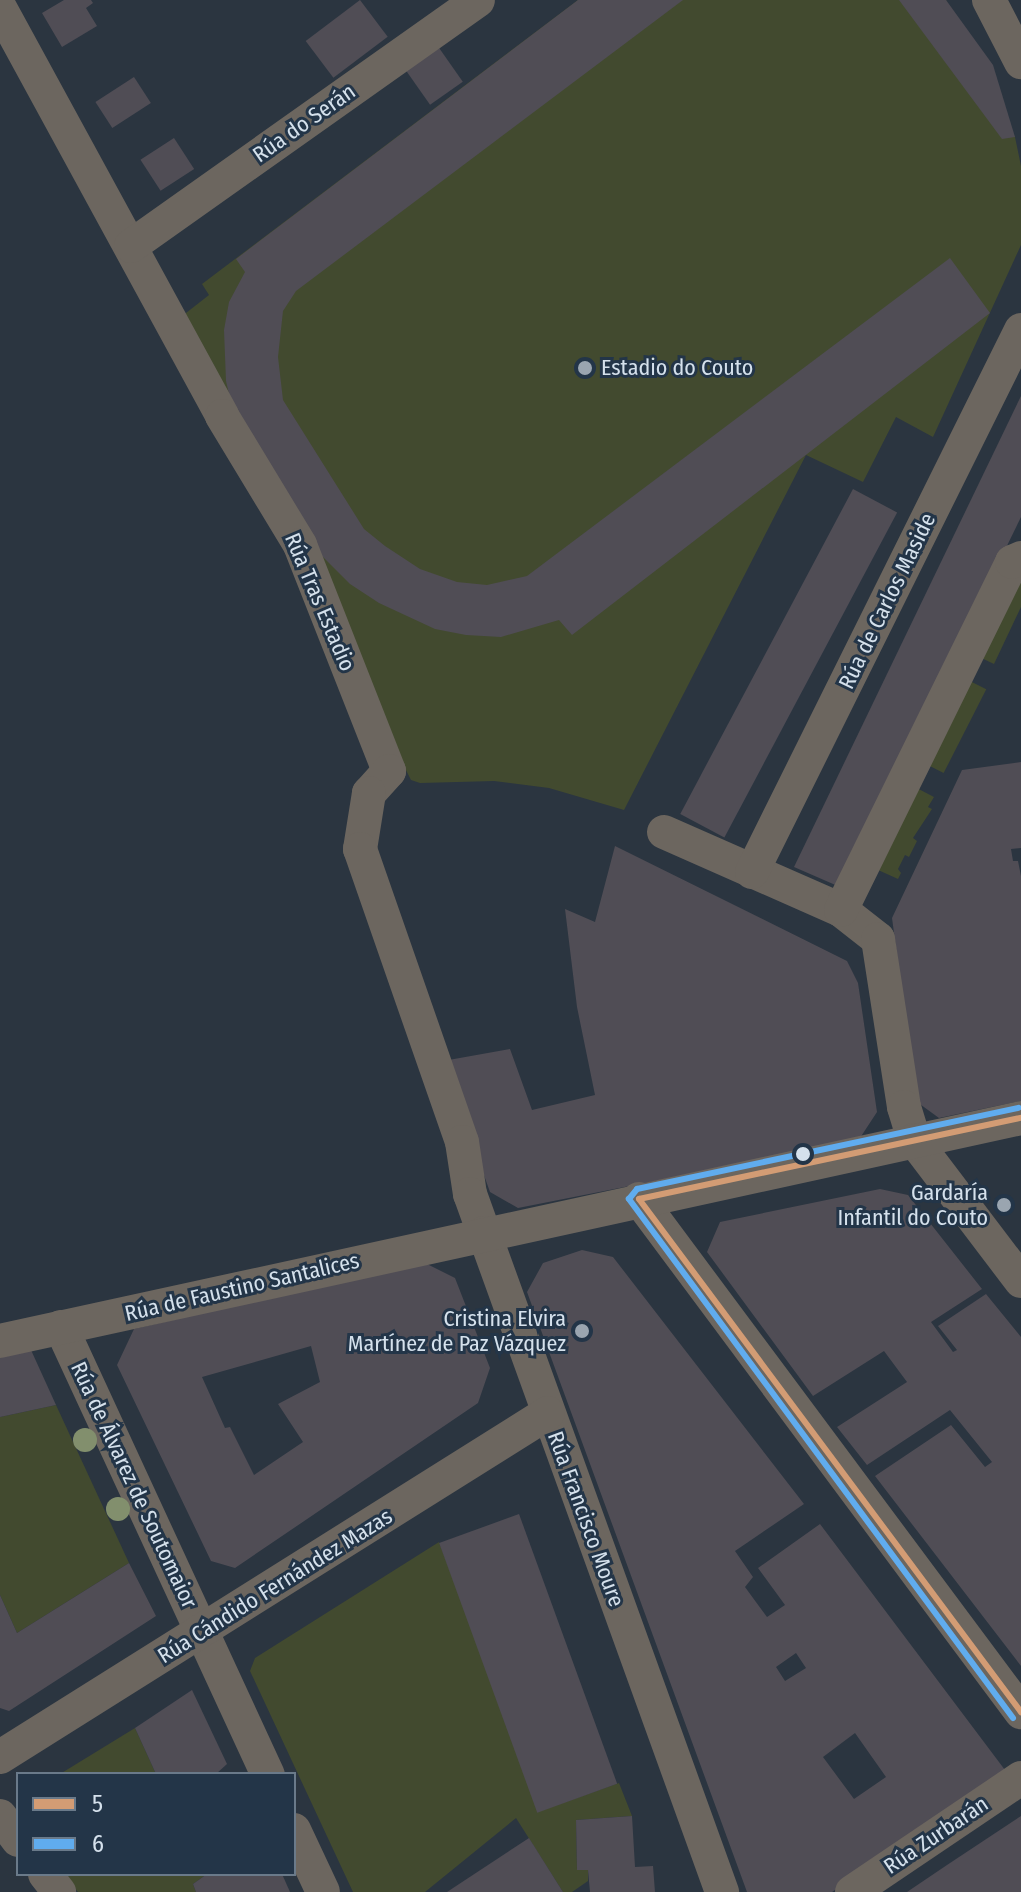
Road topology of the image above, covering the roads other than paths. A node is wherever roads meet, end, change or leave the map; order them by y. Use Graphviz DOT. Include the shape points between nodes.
graph roads {
  1 [pos="478,0"];
  2 [pos="989,0"];
  3 [pos="0,8"];
  4 [pos="1021,62"];
  5 [pos="131,246"];
  6 [pos="1021,330"];
  7 [pos="1021,558"];
  8 [pos="664,832"];
  9 [pos="752,872"];
  10 [pos="841,910"];
  11 [pos="1021,1118"];
  12 [pos="914,1140"];
  13 [pos="462,1142"];
  14 [pos="639,1199"];
  15 [pos="484,1233"];
  16 [pos="1021,1281"];
  17 [pos="61,1327"];
  18 [pos="0,1341"];
  19 [pos="548,1413"];
  20 [pos="202,1632"];
  21 [pos="1021,1712"];
  22 [pos="0,1757"];
  23 [pos="267,1772"];
  24 [pos="1021,1778"];
  25 [pos="0,1816"];
  26 [pos="296,1834"];
  27 [pos="16,1837"];
  28 [pos="47,1876"];
  29 [pos="59,1892"];
  30 [pos="323,1892"];
  31 [pos="722,1892"];
  32 [pos="852,1892"];
  1 -- 5 [label="street, Rúa do Serán"];
  2 -- 4 [label="street"];
  3 -- 5 [label="street, Rúa Tras Estadio"];
  5 -- 13 [label="street, Rúa Tras Estadio" via="222,416 300,545 389,771 369,793 360,849"];
  6 -- 9 [label="street, Rúa de Carlos Maside"];
  7 -- 10 [label="street" via="1012,562"];
  8 -- 9 [label="street"];
  9 -- 10 [label="street"];
  10 -- 12 [label="street" via="878,939 904,1107"];
  11 -- 12 [label="street, Rúa de Faustino Santalices"];
  12 -- 14 [label="street, Rúa de Faustino Santalices"];
  12 -- 16 [label="street"];
  13 -- 15 [label="street, Rúa Francisco Moure" via="470,1194"];
  14 -- 15 [label="street, Rúa de Faustino Santalices"];
  14 -- 21 [label="street"];
  15 -- 17 [label="street, Rúa de Faustino Santalices"];
  15 -- 19 [label="street, Rúa Francisco Moure"];
  17 -- 18 [label="street, Rúa de Faustino Santalices"];
  17 -- 20 [label="street, Rúa de Álvarez de Soutomaior"];
  19 -- 20 [label="street, Rúa Cándido Fernández Mazas"];
  19 -- 31 [label="street, Rúa Francisco Moure"];
  20 -- 22 [label="street, Rúa Cándido Fernández Mazas"];
  20 -- 23 [label="street, Rúa de Álvarez de Soutomaior"];
  24 -- 32 [label="street, Rúa Zurbarán"];
  25 -- 27 [label="street"];
  26 -- 30 [label="street"];
  28 -- 29 [label="street"];
}
